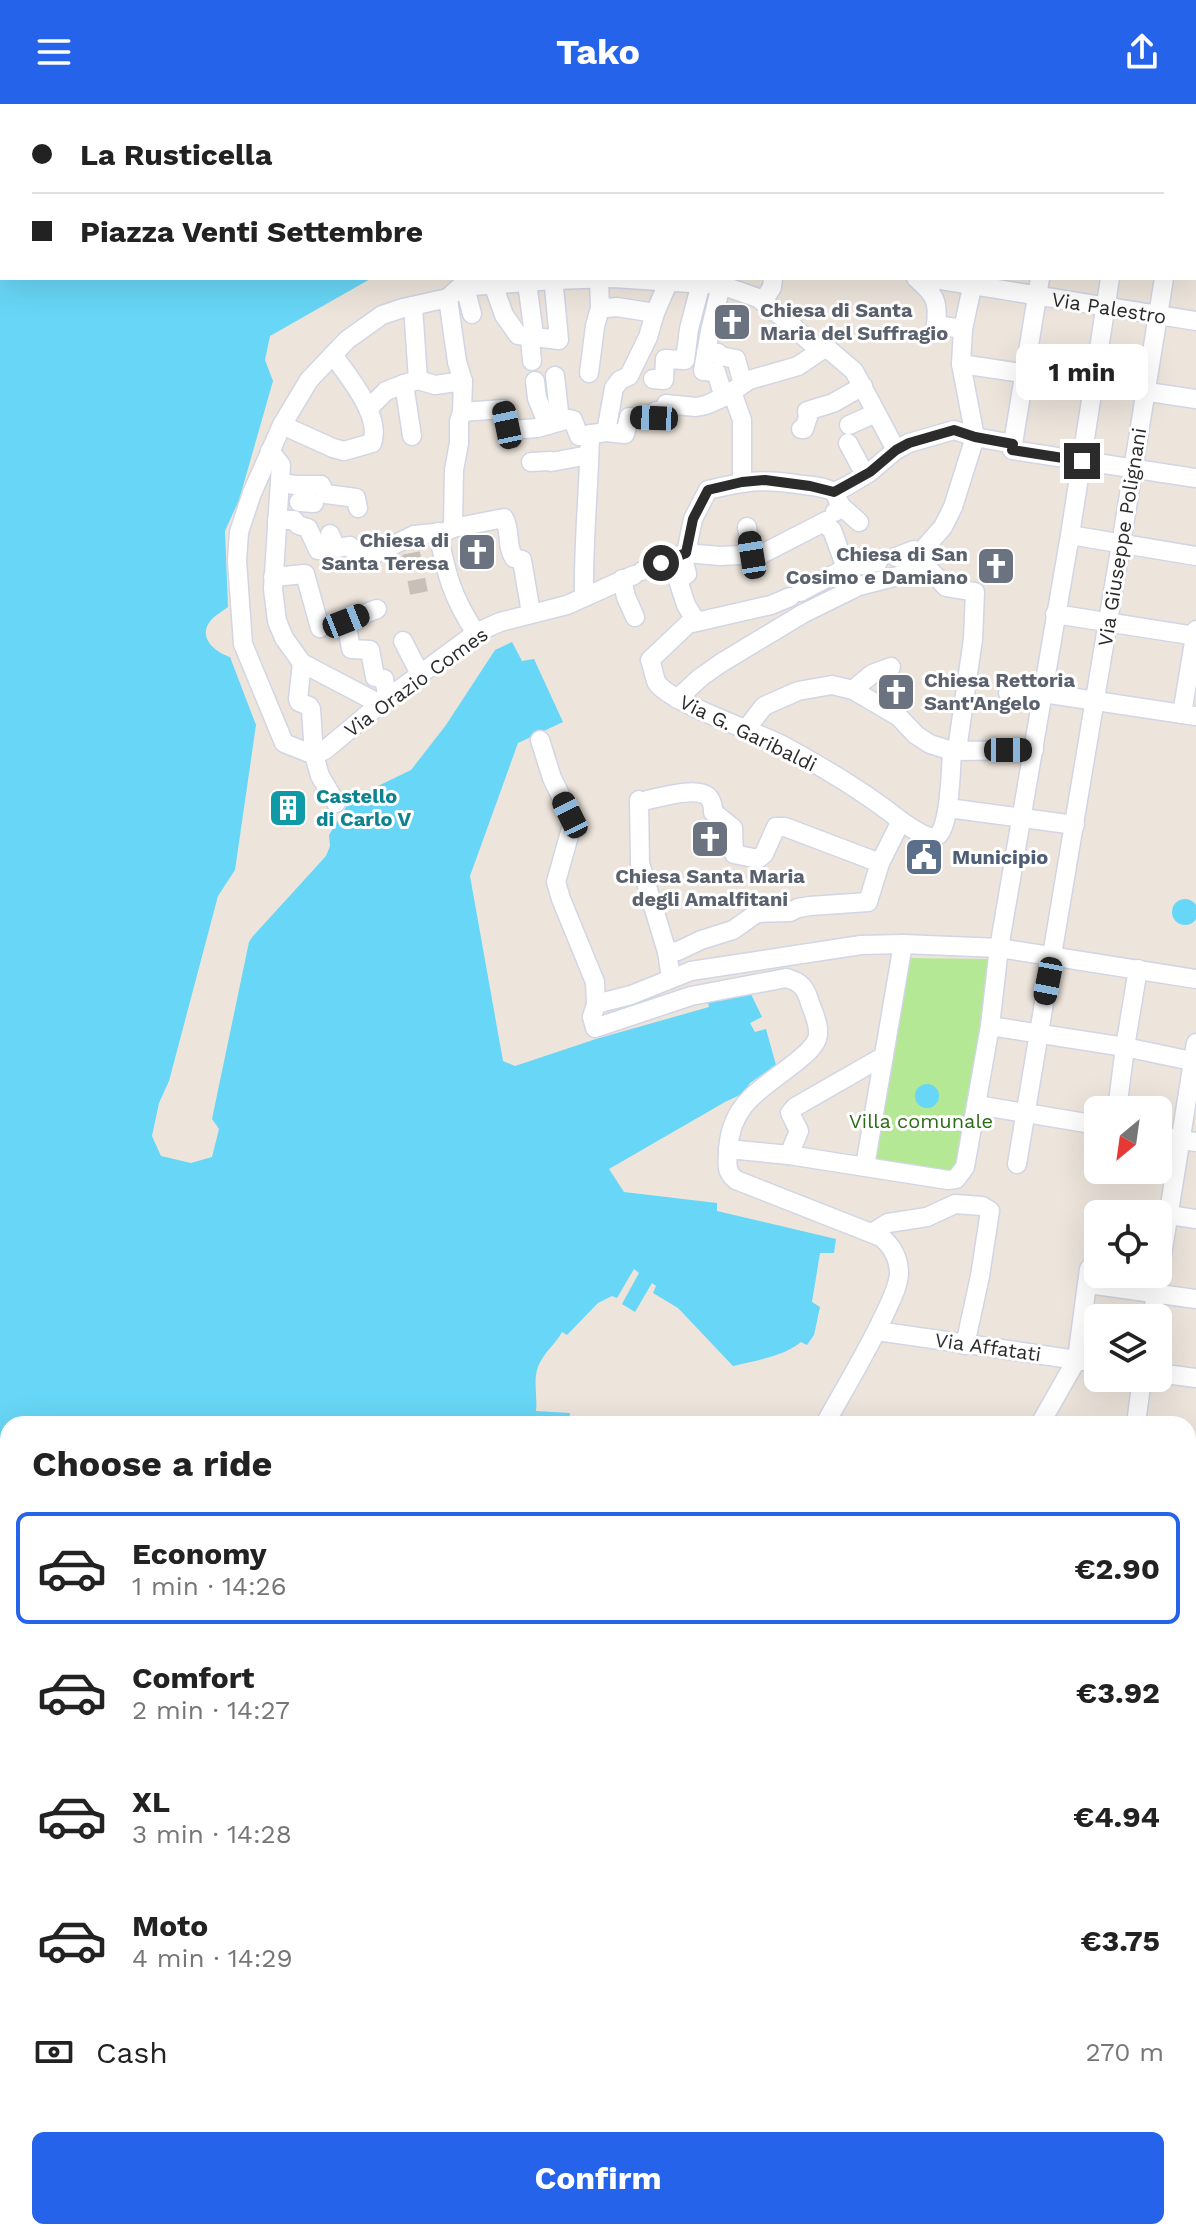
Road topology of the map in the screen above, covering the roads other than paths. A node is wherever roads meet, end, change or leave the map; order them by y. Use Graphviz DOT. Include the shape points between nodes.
graph roads {
  1 [pos="590,280"];
  2 [pos="599,280"];
  3 [pos="653,280"];
  4 [pos="773,280"];
  5 [pos="918,280"];
  6 [pos="950,280"];
  7 [pos="1110,280"];
  8 [pos="1164,280"];
  9 [pos="973,282"];
  10 [pos="527,283"];
  11 [pos="668,283"];
  12 [pos="701,283"];
  13 [pos="493,284"];
  14 [pos="553,284"];
  15 [pos="721,285"];
  16 [pos="465,287"];
  17 [pos="1039,288"];
  18 [pos="448,298"];
  19 [pos="763,302"];
  20 [pos="413,306"];
  21 [pos="1105,307"];
  22 [pos="606,308"];
  23 [pos="655,313"];
  24 [pos="472,314"];
  25 [pos="1158,315"];
  26 [pos="1196,321"];
  27 [pos="963,329"];
  28 [pos="530,338"];
  29 [pos="820,351"];
  30 [pos="333,355"];
  31 [pos="532,361"];
  32 [pos="961,364"];
  33 [pos="589,373"];
  34 [pos="1025,373"];
  35 [pos="555,376"];
  36 [pos="653,379"];
  37 [pos="463,381"];
  38 [pos="535,381"];
  39 [pos="411,382"];
  40 [pos="1094,383"];
  41 [pos="863,386"];
  42 [pos="733,391"];
  43 [pos="1146,391"];
  44 [pos="1196,399"];
  45 [pos="369,408"];
  46 [pos="462,412"];
  47 [pos="876,413"];
  48 [pos="554,423"];
  49 [pos="282,425"];
  50 [pos="801,429"];
  51 [pos="607,433"];
  52 [pos="412,436"];
  53 [pos="975,437"];
  54 [pos="1012,447"];
  55 [pos="896,450"];
  56 [pos="270,451"];
  57 [pos="589,455"];
  58 [pos="1082,461"];
  59 [pos="531,462"];
  60 [pos="1133,469"];
  61 [pos="865,475"];
  62 [pos="1196,478"];
  63 [pos="742,482"];
  64 [pos="282,483"];
  65 [pos="358,508"];
  66 [pos="832,511"];
  67 [pos="277,520"];
  68 [pos="859,522"];
  69 [pos="747,527"];
  70 [pos="445,530"];
  71 [pos="1070,535"];
  72 [pos="1121,544"];
  73 [pos="684,554"];
  74 [pos="752,555"];
  75 [pos="1196,556"];
  76 [pos="921,558"];
  77 [pos="846,568"];
  78 [pos="633,575"];
  79 [pos="273,577"];
  80 [pos="576,601"];
  81 [pos="377,609"];
  82 [pos="531,613"];
  83 [pos="1055,614"];
  84 [pos="635,617"];
  85 [pos="696,621"];
  86 [pos="1108,622"];
  87 [pos="331,626"];
  88 [pos="476,633"];
  89 [pos="1196,634"];
  90 [pos="403,641"];
  91 [pos="302,663"];
  92 [pos="891,667"];
  93 [pos="421,676"];
  94 [pos="853,690"];
  95 [pos="1008,693"];
  96 [pos="1043,693"];
  97 [pos="677,699"];
  98 [pos="1095,700"];
  99 [pos="384,701"];
  100 [pos="1189,715"];
  101 [pos="747,728"];
  102 [pos="540,740"];
  103 [pos="955,750"];
  104 [pos="1034,750"];
  105 [pos="314,755"];
  106 [pos="332,797"];
  107 [pos="948,808"];
  108 [pos="1022,818"];
  109 [pos="901,821"];
  110 [pos="1075,825"];
  111 [pos="880,863"];
  112 [pos="903,944"];
  113 [pos="999,948"];
  114 [pos="667,952"];
  115 [pos="1053,955"];
  116 [pos="1138,969"];
  117 [pos="671,978"];
  118 [pos="1196,979"];
  119 [pos="596,1004"];
  120 [pos="990,1026"];
  121 [pos="1038,1033"];
  122 [pos="1125,1047"];
  123 [pos="884,1056"];
  124 [pos="1195,1056"];
  125 [pos="1119,1096"];
  126 [pos="977,1105"];
  127 [pos="1026,1113"];
  128 [pos="1084,1123"];
  129 [pos="1188,1141"];
  130 [pos="728,1149"];
  131 [pos="789,1155"];
  132 [pos="1017,1164"];
  133 [pos="865,1166"];
  134 [pos="1172,1203"];
  135 [pos="1172,1215"];
  136 [pos="1196,1219"];
  137 [pos="872,1233"];
  138 [pos="1157,1288"];
  139 [pos="1156,1292"];
  140 [pos="1196,1299"];
  141 [pos="1154,1304"];
  142 [pos="877,1331"];
  143 [pos="965,1345"];
  144 [pos="1077,1359"];
  145 [pos="1084,1360"];
  146 [pos="1172,1375"];
  147 [pos="1196,1378"];
  148 [pos="1140,1392"];
  149 [pos="829,1416"];
  150 [pos="1045,1416"];
  151 [pos="1137,1416"];
  1 -- 14 [label="street"];
  2 -- 33 [label="street" via="600,308 584,351"];
  3 -- 11 [label="street"];
  4 -- 19 [label="street"];
  5 -- 27 [label="street" via="937,303 936,325"];
  6 -- 9 [label="street, Via Palestro"];
  7 -- 21 [label="street"];
  8 -- 25 [label="street, Via Giuseppe Polignani"];
  9 -- 17 [label="street, Via Palestro"];
  9 -- 27 [label="street"];
  10 -- 13 [label="street"];
  10 -- 14 [label="street"];
  10 -- 28 [label="street"];
  11 -- 12 [label="street"];
  11 -- 23 [label="street"];
  12 -- 15 [label="street"];
  12 -- 36 [label="street" via="685,360 665,359 664,380"];
  13 -- 16 [label="street"];
  13 -- 28 [label="street" via="512,328"];
  14 -- 28 [label="street" via="559,340"];
  15 -- 19 [label="street"];
  15 -- 42 [label="street" via="706,353 736,359"];
  16 -- 18 [label="street"];
  16 -- 24 [label="street"];
  17 -- 21 [label="street, Via Palestro"];
  17 -- 34 [label="street"];
  18 -- 20 [label="street"];
  18 -- 37 [label="street"];
  19 -- 29 [label="street"];
  20 -- 30 [label="street" via="382,315"];
  20 -- 39 [label="street"];
  21 -- 25 [label="street, Via Palestro"];
  21 -- 40 [label="street"];
  22 -- 23 [label="street"];
  23 -- 51 [label="street" via="629,376 614,388"];
  25 -- 26 [label="street, Via Palestro"];
  25 -- 43 [label="street, Via Giuseppe Polignani"];
  27 -- 32 [label="street"];
  28 -- 31 [label="street"];
  29 -- 41 [label="street" via="827,348"];
  29 -- 42 [label="street" via="798,366"];
  30 -- 45 [label="street"];
  30 -- 49 [label="street" via="309,380"];
  32 -- 34 [label="street"];
  32 -- 53 [label="street"];
  34 -- 40 [label="street"];
  34 -- 54 [label="street"];
  35 -- 48 [label="street"];
  37 -- 39 [label="street"];
  37 -- 46 [label="street"];
  38 -- 48 [label="street" via="537,398"];
  39 -- 45 [label="street" via="383,394"];
  39 -- 52 [label="street"];
  40 -- 43 [label="street"];
  40 -- 58 [label="street"];
  41 -- 47 [label="street"];
  41 -- 50 [label="street" via="807,411"];
  42 -- 51 [label="street" via="696,407 666,404 654,418 629,417"];
  42 -- 63 [label="street" via="742,420"];
  43 -- 44 [label="street"];
  43 -- 60 [label="street, Via Giuseppe Polignani"];
  45 -- 49 [label="street" via="374,439 344,451"];
  46 -- 48 [label="street" via="503,409 511,430"];
  46 -- 70 [label="street"];
  47 -- 55 [label="street"];
  47 -- 61 [label="street" via="849,434"];
  48 -- 51 [label="street" via="573,420 579,436"];
  49 -- 56 [label="street"];
  51 -- 57 [label="street"];
  53 -- 54 [label="street"];
  53 -- 55 [label="street" via="954,430"];
  53 -- 76 [label="street" via="953,507"];
  54 -- 58 [label="street"];
  55 -- 61 [label="street"];
  56 -- 64 [label="street" via="281,465"];
  56 -- 105 [label="street" via="239,532 243,644 284,743"];
  57 -- 59 [label="street"];
  57 -- 80 [label="street"];
  58 -- 60 [label="street"];
  58 -- 71 [label="street"];
  60 -- 62 [label="street"];
  60 -- 72 [label="street, Via Giuseppe Polignani"];
  61 -- 66 [label="street"];
  63 -- 66 [label="street" via="785,482"];
  63 -- 73 [label="street" via="705,493"];
  64 -- 65 [label="street" via="321,485 326,494 356,498"];
  64 -- 67 [label="street"];
  66 -- 68 [label="street"];
  66 -- 74 [label="street"];
  66 -- 77 [label="street" via="832,530"];
  67 -- 70 [label="street" via="294,520 308,528 318,550 332,539 336,548 350,546 358,556 409,545"];
  67 -- 79 [label="street"];
  69 -- 74 [label="street"];
  70 -- 82 [label="street" via="504,518 511,553 522,560"];
  70 -- 88 [label="street" via="450,585"];
  71 -- 72 [label="street"];
  71 -- 83 [label="street"];
  72 -- 75 [label="street"];
  72 -- 86 [label="street, Via Giuseppe Polignani"];
  73 -- 74 [label="street"];
  73 -- 78 [label="street, Via Orazio Comes"];
  73 -- 85 [label="street" via="687,574 678,580"];
  76 -- 77 [label="street" via="914,550"];
  76 -- 97 [label="street" via="898,576 859,586 793,619 721,663"];
  76 -- 103 [label="street" via="946,587 975,592"];
  77 -- 85 [label="street" via="771,605"];
  78 -- 80 [label="street, Via Orazio Comes"];
  78 -- 84 [label="street" via="626,597"];
  79 -- 87 [label="street" via="305,574"];
  79 -- 91 [label="street" via="277,621"];
  80 -- 82 [label="street, Via Orazio Comes"];
  81 -- 87 [label="street"];
  82 -- 88 [label="street, Via Orazio Comes"];
  83 -- 86 [label="street"];
  83 -- 96 [label="street"];
  85 -- 97 [label="street, Via G. Garibaldi" via="650,660 657,682"];
  86 -- 89 [label="street"];
  86 -- 98 [label="street, Via Giuseppe Polignani"];
  87 -- 99 [label="street" via="351,649 370,650 375,677 384,679"];
  88 -- 93 [label="street, Via Orazio Comes"];
  89 -- 100 [label="street"];
  90 -- 93 [label="street"];
  91 -- 99 [label="street"];
  91 -- 105 [label="street" via="297,703 311,709"];
  92 -- 94 [label="street"];
  93 -- 99 [label="street, Via Orazio Comes"];
  94 -- 101 [label="street" via="832,685 798,691 764,706"];
  94 -- 103 [label="street" via="899,717 930,744"];
  95 -- 96 [label="street"];
  96 -- 98 [label="street"];
  96 -- 104 [label="street"];
  97 -- 101 [label="street, Via G. Garibaldi"];
  98 -- 100 [label="street"];
  98 -- 110 [label="street, Via Giuseppe Polignani"];
  99 -- 105 [label="street, Via Orazio Comes"];
  101 -- 109 [label="street, Via G. Garibaldi" via="813,763"];
  102 -- 119 [label="street" via="572,825 556,882 595,982"];
  103 -- 104 [label="street"];
  103 -- 107 [label="street"];
  104 -- 108 [label="street"];
  105 -- 106 [label="street"];
  107 -- 108 [label="street"];
  107 -- 109 [label="street, Via G. Garibaldi" via="937,837"];
  108 -- 110 [label="street"];
  108 -- 113 [label="street"];
  109 -- 111 [label="street"];
  110 -- 115 [label="street, Via Giuseppe Polignani"];
  111 -- 114 [label="street" via="868,902 757,913 733,930"];
  111 -- 114 [label="street" via="785,827 776,827 758,859 734,854 733,828 713,812 705,795 695,791 643,800 640,863"];
  112 -- 113 [label="street"];
  112 -- 117 [label="street" via="861,945"];
  112 -- 123 [label="street"];
  113 -- 115 [label="street"];
  113 -- 120 [label="street"];
  114 -- 117 [label="street"];
  115 -- 116 [label="street"];
  115 -- 121 [label="street, Via Giuseppe Polignani"];
  116 -- 118 [label="street"];
  116 -- 122 [label="street"];
  117 -- 119 [label="street"];
  119 -- 130 [label="street" via="595,1028 691,996 786,978 806,989 817,1038 739,1110"];
  120 -- 121 [label="street"];
  120 -- 126 [label="street"];
  121 -- 122 [label="street"];
  121 -- 127 [label="street, Via Giuseppe Polignani"];
  122 -- 124 [label="street"];
  122 -- 125 [label="street"];
  123 -- 131 [label="street" via="795,1107 790,1113 799,1131"];
  123 -- 133 [label="street"];
  124 -- 129 [label="street"];
  126 -- 127 [label="street"];
  126 -- 133 [label="street" via="965,1167 956,1179"];
  127 -- 128 [label="street"];
  127 -- 132 [label="street, Via Giuseppe Polignani"];
  129 -- 134 [label="street"];
  130 -- 131 [label="street"];
  130 -- 137 [label="street" via="727,1169 736,1180"];
  131 -- 133 [label="street"];
  135 -- 136 [label="street"];
  137 -- 142 [label="street" via="890,1245 899,1273"];
  137 -- 143 [label="street" via="888,1223 927,1217 955,1204 990,1211"];
  138 -- 139 [label="street"];
  139 -- 140 [label="street"];
  139 -- 141 [label="street"];
  139 -- 144 [label="street" via="1088,1277"];
  142 -- 143 [label="street, Via Affatati"];
  142 -- 149 [label="street"];
  143 -- 144 [label="street, Via Affatati"];
  144 -- 145 [label="street, Via Affatati"];
  144 -- 150 [label="street"];
  146 -- 147 [label="street"];
  148 -- 151 [label="street"];
}
